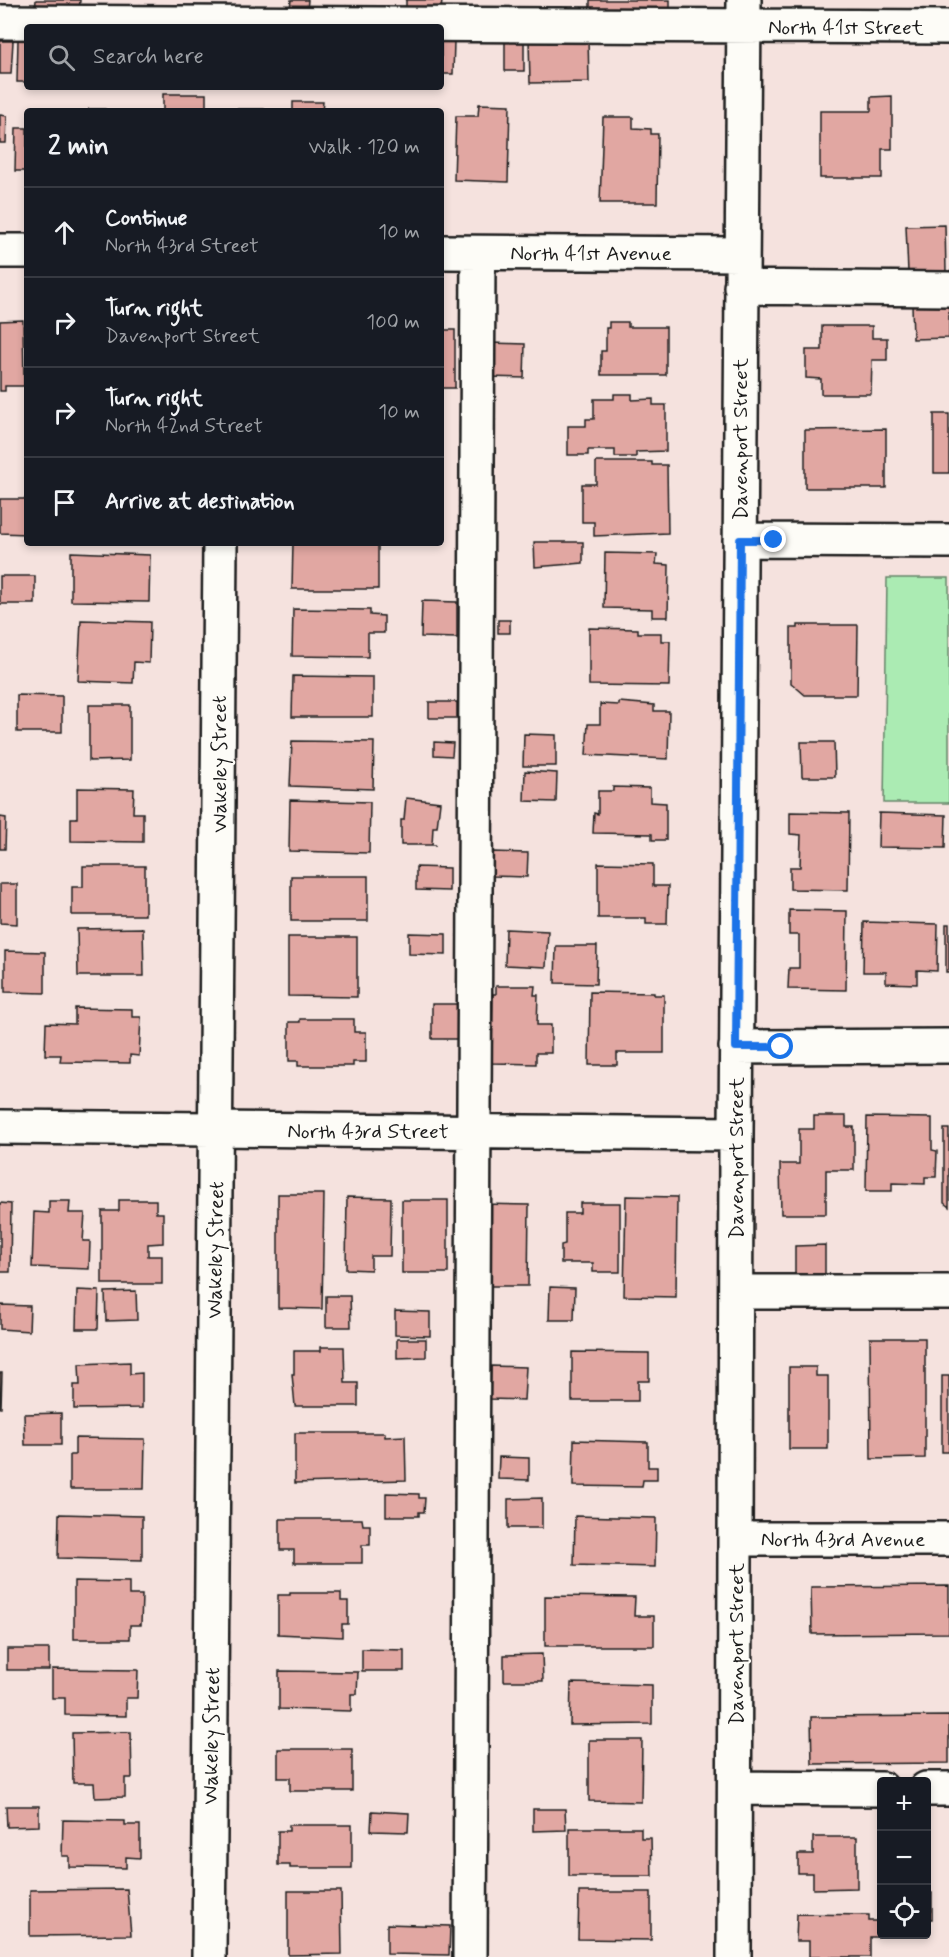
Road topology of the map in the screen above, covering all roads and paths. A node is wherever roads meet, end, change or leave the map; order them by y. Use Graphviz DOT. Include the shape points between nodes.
graph roads {
  1 [pos="744,13"];
  2 [pos="0,22"];
  3 [pos="949,27"];
  4 [pos="0,251"];
  5 [pos="24,251"];
  6 [pos="444,252"];
  7 [pos="478,253"];
  8 [pos="741,254"];
  9 [pos="741,288"];
  10 [pos="949,289"];
  11 [pos="740,540"];
  12 [pos="949,541"];
  13 [pos="220,546"];
  14 [pos="949,1046"];
  15 [pos="736,1047"];
  16 [pos="0,1127"];
  17 [pos="216,1131"];
  18 [pos="473,1131"];
  19 [pos="736,1134"];
  20 [pos="737,1292"];
  21 [pos="949,1292"];
  22 [pos="737,1539"];
  23 [pos="949,1539"];
  24 [pos="735,1788"];
  25 [pos="877,1789"];
  26 [pos="931,1789"];
  27 [pos="949,1789"];
  28 [pos="209,1957"];
  29 [pos="470,1957"];
  30 [pos="734,1957"];
  1 -- 2 [label="street, North 41st Street"];
  1 -- 3 [label="street, North 41st Street"];
  1 -- 8 [label="street, Davenport Street"];
  4 -- 5 [label="street"];
  6 -- 7 [label="street, North 41st Avenue"];
  7 -- 8 [label="street, North 41st Avenue"];
  7 -- 18 [label="street"];
  8 -- 9 [label="street, Davenport Street"];
  9 -- 10 [label="street"];
  9 -- 11 [label="street, Davenport Street"];
  11 -- 12 [label="street"];
  11 -- 15 [label="street, Davenport Street"];
  13 -- 17 [label="street, Wakeley Street"];
  14 -- 15 [label="street"];
  15 -- 19 [label="street, Davenport Street"];
  16 -- 17 [label="street, North 43rd Street"];
  17 -- 18 [label="street, North 43rd Street"];
  17 -- 28 [label="street, Wakeley Street"];
  18 -- 19 [label="street, North 43rd Street"];
  18 -- 29 [label="street"];
  19 -- 20 [label="street, Davenport Street"];
  20 -- 21 [label="street"];
  20 -- 22 [label="street, Davenport Street"];
  22 -- 23 [label="street, North 43rd Avenue"];
  22 -- 24 [label="street, Davenport Street"];
  24 -- 25 [label="street"];
  24 -- 30 [label="street, Davenport Street"];
  26 -- 27 [label="street"];
}
